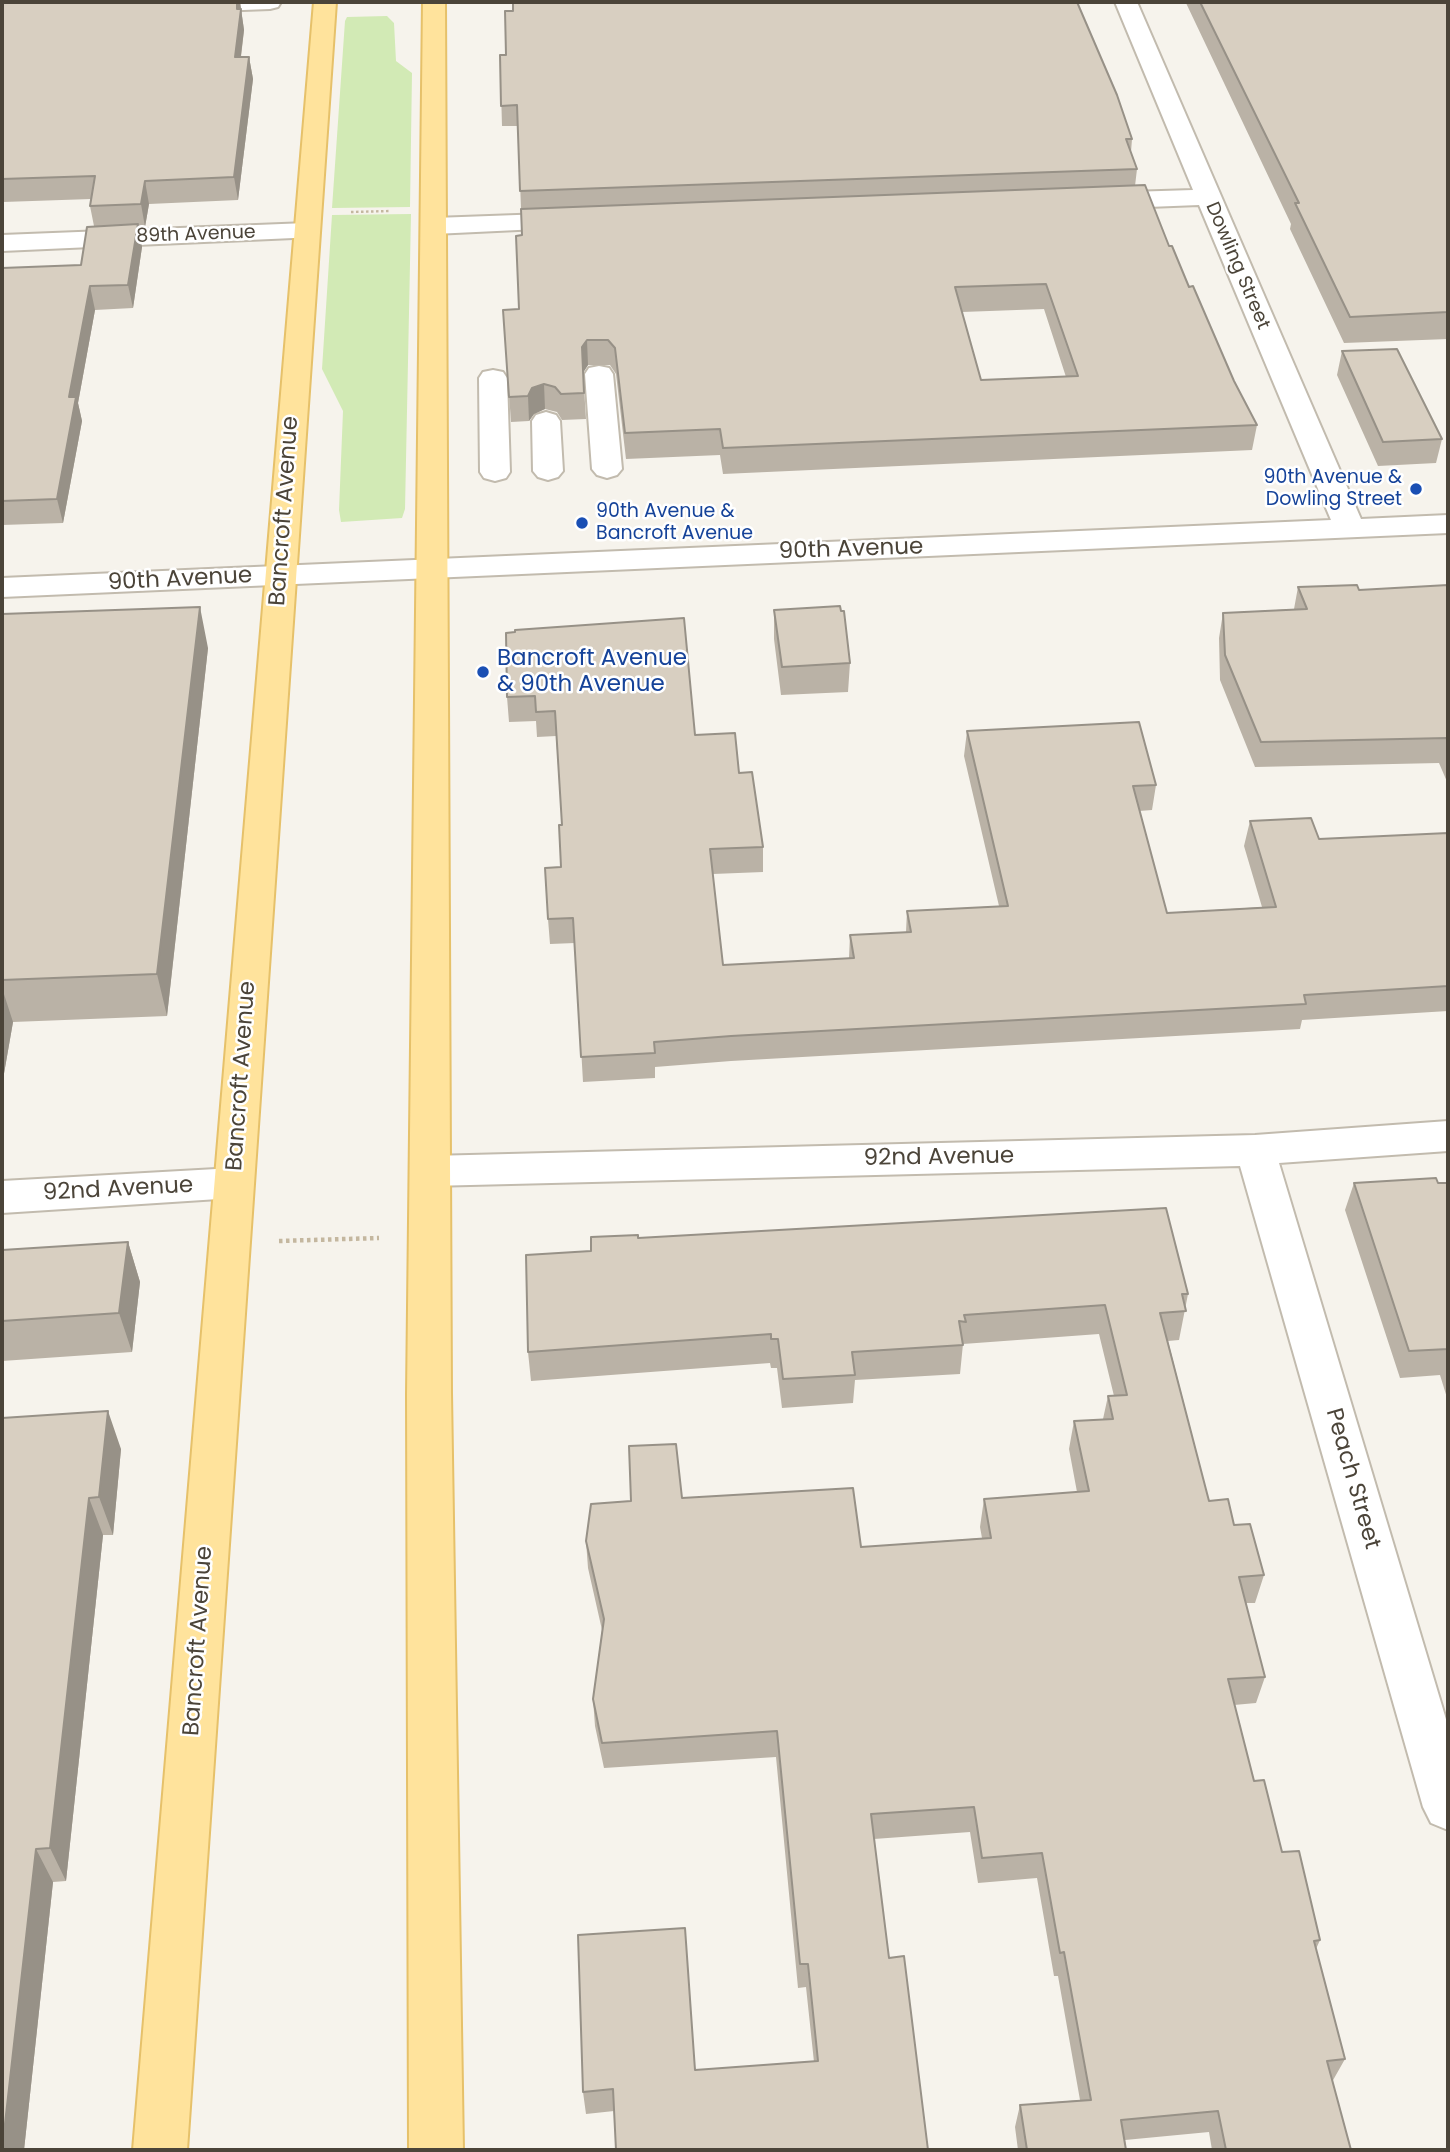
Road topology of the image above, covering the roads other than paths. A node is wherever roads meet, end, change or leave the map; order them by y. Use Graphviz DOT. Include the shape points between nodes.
graph roads {
  1 [pos="270,2"];
  2 [pos="325,2"];
  3 [pos="434,2"];
  4 [pos="1126,2"];
  5 [pos="161,6"];
  6 [pos="1208,197"];
  7 [pos="1067,202"];
  8 [pos="434,218"];
  9 [pos="600,220"];
  10 [pos="308,222"];
  11 [pos="2,243"];
  12 [pos="599,374"];
  13 [pos="493,378"];
  14 [pos="546,421"];
  15 [pos="607,469"];
  16 [pos="548,471"];
  17 [pos="495,472"];
  18 [pos="1448,524"];
  19 [pos="1350,529"];
  20 [pos="432,568"];
  21 [pos="281,575"];
  22 [pos="2,588"];
  23 [pos="1448,1136"];
  24 [pos="1255,1150"];
  25 [pos="430,1171"];
  26 [pos="234,1184"];
  27 [pos="2,1197"];
  28 [pos="1448,1807"];
  29 [pos="160,2150"];
  30 [pos="436,2150"];
  1 -- 5 [label="street"];
  2 -- 10 [label="main road, Bancroft Avenue"];
  3 -- 8 [label="main road"];
  4 -- 6 [label="street, Dowling Street"];
  6 -- 7 [label="street"];
  6 -- 19 [label="street, Dowling Street"];
  8 -- 9 [label="street"];
  8 -- 20 [label="main road"];
  10 -- 11 [label="street, 89th Avenue"];
  10 -- 21 [label="main road, Bancroft Avenue"];
  12 -- 15 [label="street"];
  13 -- 17 [label="street"];
  14 -- 16 [label="street"];
  18 -- 19 [label="street, 90th Avenue"];
  19 -- 20 [label="street, 90th Avenue"];
  20 -- 21 [label="street, 90th Avenue"];
  20 -- 25 [label="main road"];
  21 -- 22 [label="street, 90th Avenue"];
  21 -- 26 [label="main road, Bancroft Avenue"];
  23 -- 24 [label="street, 92nd Avenue"];
  24 -- 25 [label="street, 92nd Avenue"];
  24 -- 28 [label="street, Peach Street"];
  25 -- 30 [label="main road" via="429,1636"];
  26 -- 27 [label="street, 92nd Avenue"];
  26 -- 29 [label="main road, Bancroft Avenue"];
}
